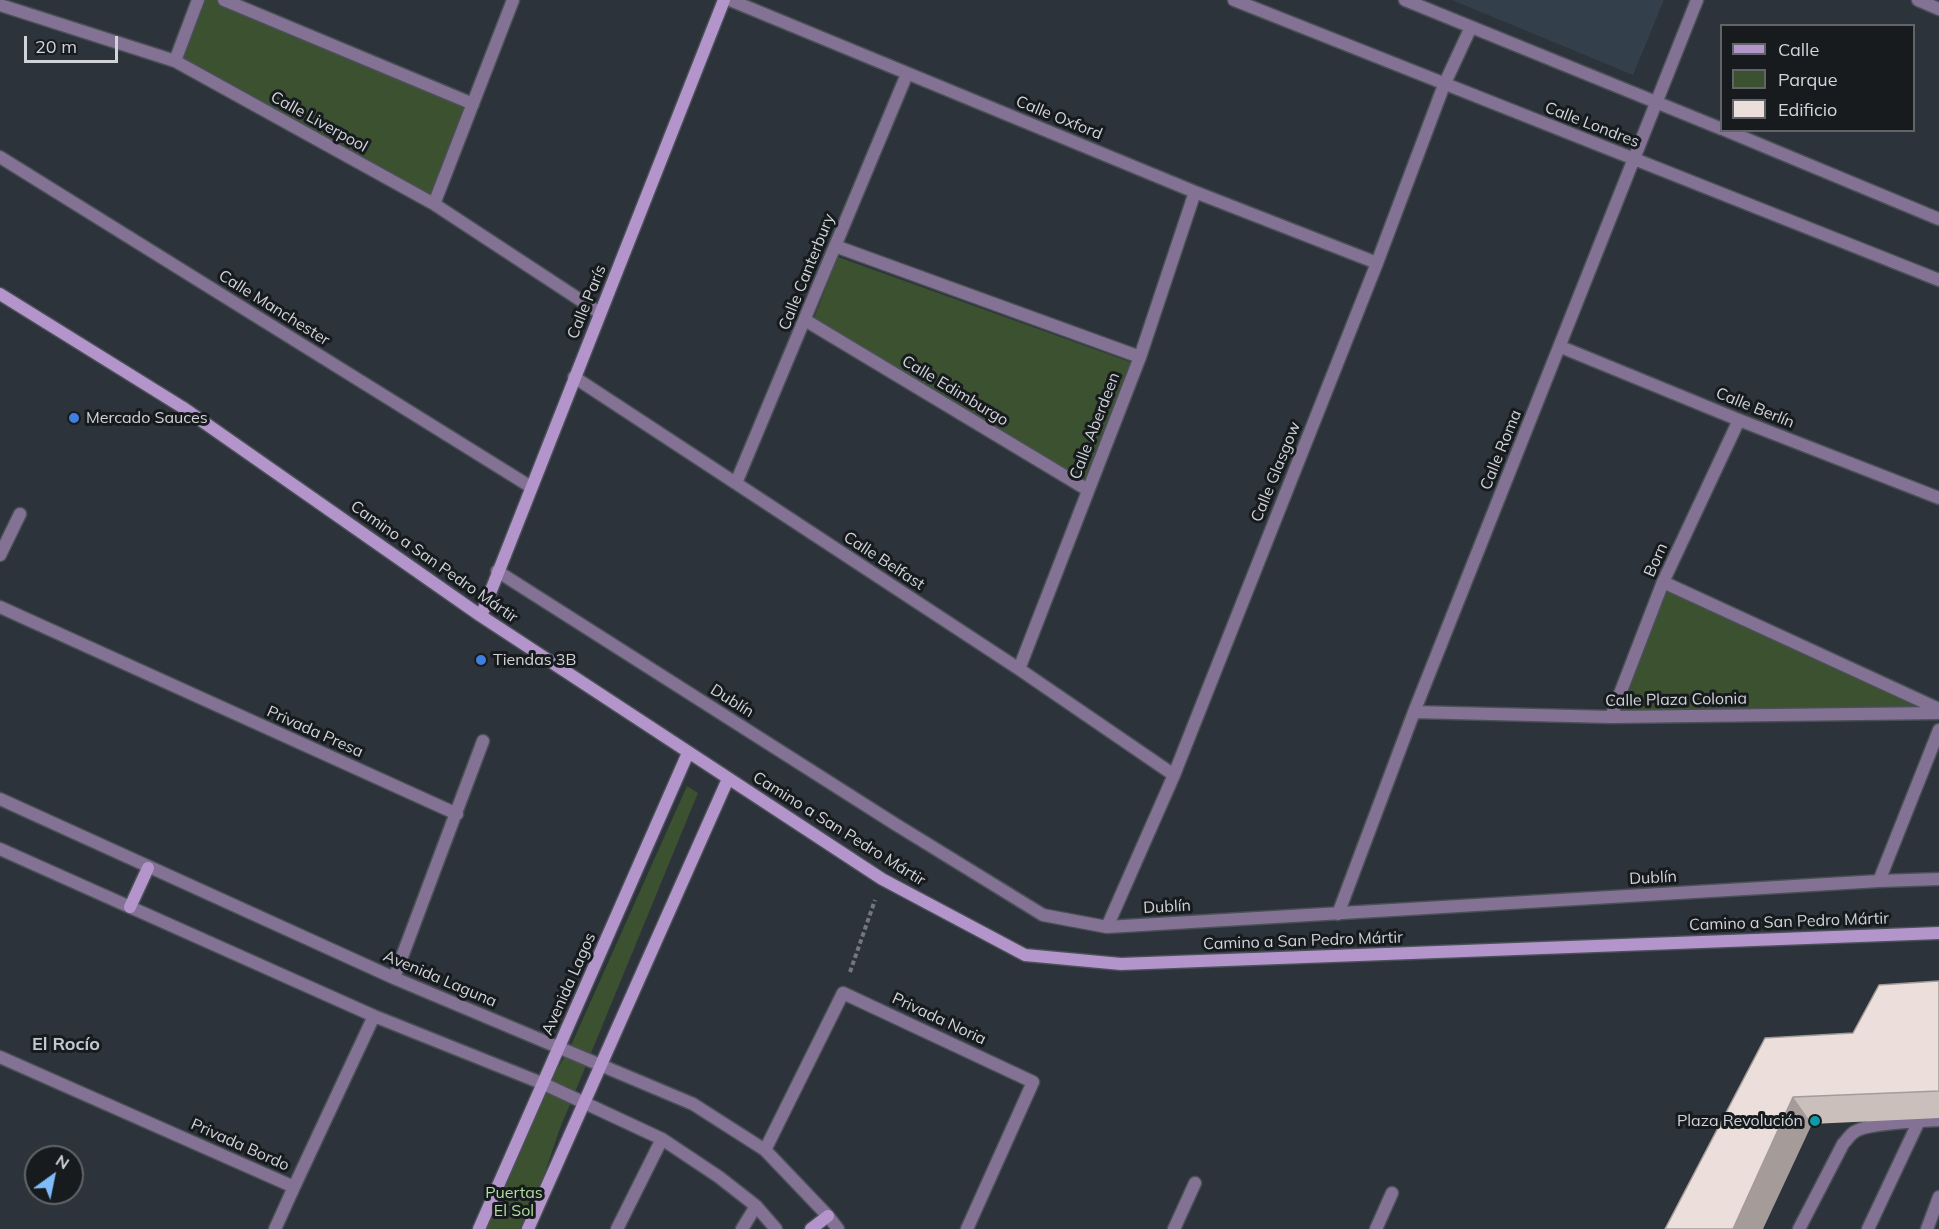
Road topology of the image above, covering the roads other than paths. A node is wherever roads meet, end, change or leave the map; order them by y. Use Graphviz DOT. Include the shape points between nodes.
graph roads {
  1 [pos="198,0"];
  2 [pos="224,0"];
  3 [pos="513,0"];
  4 [pos="724,0"];
  5 [pos="730,0"];
  6 [pos="1234,0"];
  7 [pos="1405,0"];
  8 [pos="1697,0"];
  9 [pos="1918,0"];
  10 [pos="0,5"];
  11 [pos="1939,9"];
  12 [pos="1471,27"];
  13 [pos="175,61"];
  14 [pos="907,74"];
  15 [pos="1444,85"];
  16 [pos="1655,102"];
  17 [pos="474,104"];
  18 [pos="1720,129"];
  19 [pos="1728,132"];
  20 [pos="0,157"];
  21 [pos="1634,159"];
  22 [pos="1195,192"];
  23 [pos="434,204"];
  24 [pos="1939,219"];
  25 [pos="836,246"];
  26 [pos="1377,263"];
  27 [pos="1939,280"];
  28 [pos="0,294"];
  29 [pos="600,313"];
  30 [pos="805,320"];
  31 [pos="1561,347"];
  32 [pos="1140,357"];
  33 [pos="574,377"];
  34 [pos="1740,420"];
  35 [pos="736,483"];
  36 [pos="531,487"];
  37 [pos="1088,490"];
  38 [pos="1939,498"];
  39 [pos="20,514"];
  40 [pos="0,555"];
  41 [pos="497,571"];
  42 [pos="1663,582"];
  43 [pos="0,607"];
  44 [pos="481,616"];
  45 [pos="1019,669"];
  46 [pos="1939,711"];
  47 [pos="1414,712"];
  48 [pos="1611,717"];
  49 [pos="1939,729"];
  50 [pos="483,741"];
  51 [pos="688,753"];
  52 [pos="1174,775"];
  53 [pos="728,779"];
  54 [pos="0,799"];
  55 [pos="457,814"];
  56 [pos="0,849"];
  57 [pos="148,868"];
  58 [pos="1939,879"];
  59 [pos="1879,881"];
  60 [pos="130,907"];
  61 [pos="1338,914"];
  62 [pos="1107,927"];
  63 [pos="1939,933"];
  64 [pos="394,978"];
  65 [pos="374,1016"];
  66 [pos="559,1046"];
  67 [pos="0,1057"];
  68 [pos="601,1066"];
  69 [pos="544,1084"];
  70 [pos="585,1102"];
  71 [pos="1939,1120"];
  72 [pos="1919,1121"];
  73 [pos="662,1139"];
  74 [pos="765,1150"];
  75 [pos="1195,1183"];
  76 [pos="294,1187"];
  77 [pos="1392,1193"];
  78 [pos="1939,1197"];
  79 [pos="756,1206"];
  80 [pos="828,1216"];
  81 [pos="275,1229"];
  82 [pos="479,1229"];
  83 [pos="528,1229"];
  84 [pos="617,1229"];
  85 [pos="742,1229"];
  86 [pos="776,1229"];
  87 [pos="811,1229"];
  88 [pos="838,1229"];
  89 [pos="967,1229"];
  90 [pos="1174,1229"];
  91 [pos="1376,1229"];
  92 [pos="1799,1229"];
  93 [pos="1868,1229"];
  94 [pos="1927,1229"];
  1 -- 13 [label="street"];
  2 -- 17 [label="street"];
  3 -- 17 [label="street"];
  4 -- 29 [label="street, Calle París"];
  5 -- 14 [label="street, Calle Oxford"];
  6 -- 15 [label="street, Calle Londres"];
  7 -- 12 [label="street"];
  8 -- 16 [label="street, Calle Roma"];
  9 -- 11 [label="street"];
  10 -- 13 [label="street, Calle Liverpool"];
  12 -- 15 [label="street, Calle Glasgow"];
  12 -- 16 [label="street"];
  13 -- 23 [label="street, Calle Liverpool"];
  14 -- 22 [label="street, Calle Oxford"];
  14 -- 25 [label="street, Calle Canterbury"];
  15 -- 21 [label="street, Calle Londres"];
  15 -- 26 [label="street, Calle Glasgow"];
  16 -- 18 [label="street"];
  16 -- 21 [label="street, Calle Roma"];
  17 -- 23 [label="street"];
  19 -- 24 [label="street"];
  20 -- 36 [label="street, Calle Manchester"];
  21 -- 27 [label="street, Calle Londres"];
  21 -- 31 [label="street, Calle Roma"];
  22 -- 26 [label="street, Calle Oxford"];
  22 -- 32 [label="street, Calle Aberdeen"];
  23 -- 29 [label="street, Calle Liverpool"];
  25 -- 30 [label="street, Calle Canterbury"];
  25 -- 32 [label="street"];
  26 -- 52 [label="street, Calle Glasgow"];
  28 -- 44 [label="street, Camino a San Pedro Mártir" via="183,407"];
  29 -- 33 [label="street, Calle París"];
  30 -- 35 [label="street, Calle Canterbury"];
  30 -- 37 [label="street, Calle Edimburgo"];
  31 -- 34 [label="street, Calle Berlín"];
  31 -- 47 [label="street, Calle Roma"];
  32 -- 37 [label="street, Calle Aberdeen"];
  33 -- 35 [label="street, Calle Belfast"];
  33 -- 36 [label="street, Calle París"];
  34 -- 38 [label="street, Calle Berlín"];
  34 -- 42 [label="street, Born"];
  35 -- 45 [label="street, Calle Belfast"];
  36 -- 41 [label="street, Calle París"];
  37 -- 45 [label="street, Calle Aberdeen"];
  39 -- 40 [label="street"];
  41 -- 44 [label="street, Calle París"];
  41 -- 62 [label="street, Dublín" via="1043,915"];
  42 -- 46 [label="street, Calle Plaza Colonia"];
  42 -- 48 [label="street, Born"];
  43 -- 55 [label="street, Privada Presa"];
  44 -- 51 [label="street, Camino a San Pedro Mártir"];
  45 -- 52 [label="street, Calle Belfast"];
  46 -- 48 [label="street, Calle Plaza Colonia"];
  47 -- 48 [label="street, Calle Plaza Colonia"];
  47 -- 61 [label="street, Calle Roma"];
  49 -- 59 [label="street"];
  50 -- 55 [label="street"];
  51 -- 53 [label="street, Camino a San Pedro Mártir"];
  51 -- 66 [label="street, Avenida Lagos"];
  52 -- 62 [label="street, Calle Glasgow"];
  53 -- 63 [label="street, Camino a San Pedro Mártir" via="882,879 1025,955 1121,964"];
  53 -- 68 [label="street"];
  54 -- 57 [label="street, Avenida Laguna"];
  55 -- 64 [label="street"];
  56 -- 60 [label="street"];
  57 -- 60 [label="street"];
  57 -- 64 [label="street, Avenida Laguna"];
  58 -- 59 [label="street, Dublín"];
  59 -- 61 [label="street, Dublín"];
  60 -- 65 [label="street"];
  61 -- 62 [label="street, Dublín"];
  64 -- 66 [label="street, Avenida Laguna"];
  65 -- 69 [label="street"];
  65 -- 76 [label="street, Privada Bordo"];
  66 -- 68 [label="street, Avenida Laguna"];
  66 -- 69 [label="street, Avenida Lagos"];
  67 -- 76 [label="street, Privada Bordo"];
  68 -- 70 [label="street"];
  68 -- 74 [label="street, Avenida Laguna" via="693,1104"];
  69 -- 70 [label="street"];
  69 -- 82 [label="street, Avenida Lagos"];
  70 -- 73 [label="street"];
  70 -- 83 [label="street"];
  71 -- 72 [label="street"];
  72 -- 92 [label="street" via="1853,1132"];
  72 -- 93 [label="street"];
  73 -- 79 [label="street"];
  73 -- 84 [label="street"];
  74 -- 80 [label="street, Avenida Laguna"];
  74 -- 89 [label="street, Privada Noria" via="843,993 1033,1082"];
  75 -- 90 [label="street"];
  76 -- 81 [label="street"];
  77 -- 91 [label="street"];
  78 -- 94 [label="street"];
  79 -- 85 [label="street"];
  79 -- 86 [label="street"];
  80 -- 87 [label="street"];
  80 -- 88 [label="street, Avenida Laguna"];
}
